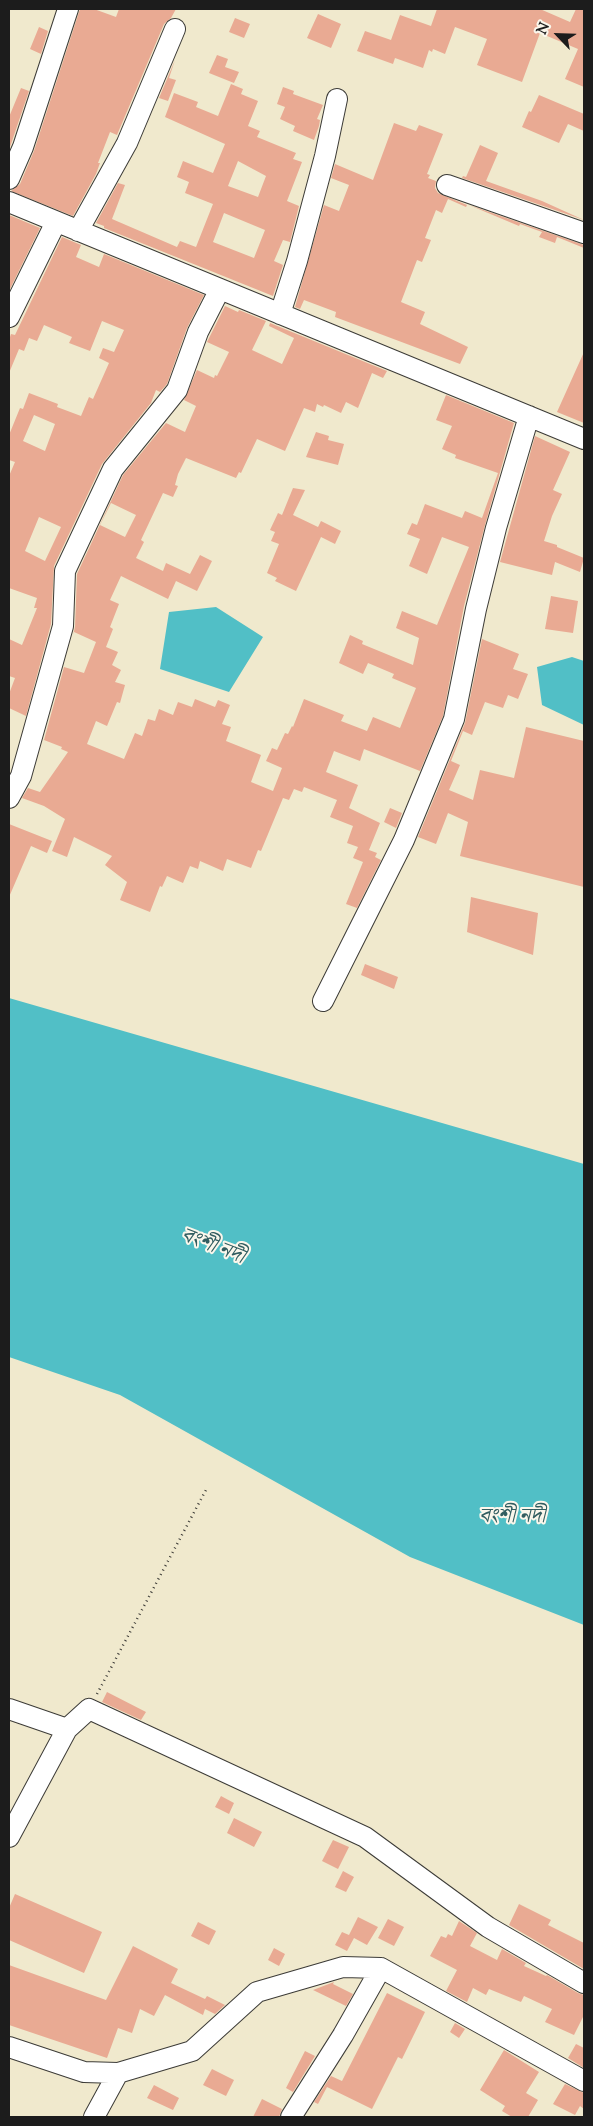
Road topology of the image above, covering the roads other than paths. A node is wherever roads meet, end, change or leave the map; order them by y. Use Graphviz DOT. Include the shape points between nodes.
graph roads {
  1 [pos="68,9"];
  2 [pos="174,29"];
  3 [pos="337,99"];
  4 [pos="9,179"];
  5 [pos="447,185"];
  6 [pos="9,202"];
  7 [pos="56,222"];
  8 [pos="78,231"];
  9 [pos="584,233"];
  10 [pos="220,289"];
  11 [pos="280,314"];
  12 [pos="9,316"];
  13 [pos="529,416"];
  14 [pos="584,439"];
  15 [pos="9,798"];
  16 [pos="323,1001"];
  17 [pos="9,1709"];
  18 [pos="67,1729"];
  19 [pos="9,1837"];
  20 [pos="381,1968"];
  21 [pos="584,1983"];
  22 [pos="9,2046"];
  23 [pos="118,2073"];
  24 [pos="584,2081"];
  25 [pos="94,2117"];
  26 [pos="291,2117"];
  1 -- 4 [label="street" via="23,147"];
  2 -- 8 [label="street" via="127,143"];
  3 -- 11 [label="street" via="325,156"];
  5 -- 9 [label="street"];
  6 -- 7 [label="street"];
  7 -- 8 [label="street"];
  7 -- 12 [label="street"];
  8 -- 10 [label="street"];
  10 -- 11 [label="street"];
  10 -- 15 [label="street" via="198,332 177,390 113,469 65,571 63,626 21,776"];
  11 -- 13 [label="street"];
  13 -- 14 [label="street"];
  13 -- 16 [label="street" via="476,609 454,720 404,840"];
  17 -- 18 [label="street"];
  18 -- 19 [label="street"];
  18 -- 21 [label="street" via="90,1709 365,1837 488,1927"];
  20 -- 23 [label="street" via="343,1967 257,1992 192,2051"];
  20 -- 24 [label="street"];
  20 -- 26 [label="street"];
  22 -- 23 [label="street" via="84,2072"];
  23 -- 25 [label="street"];
}
